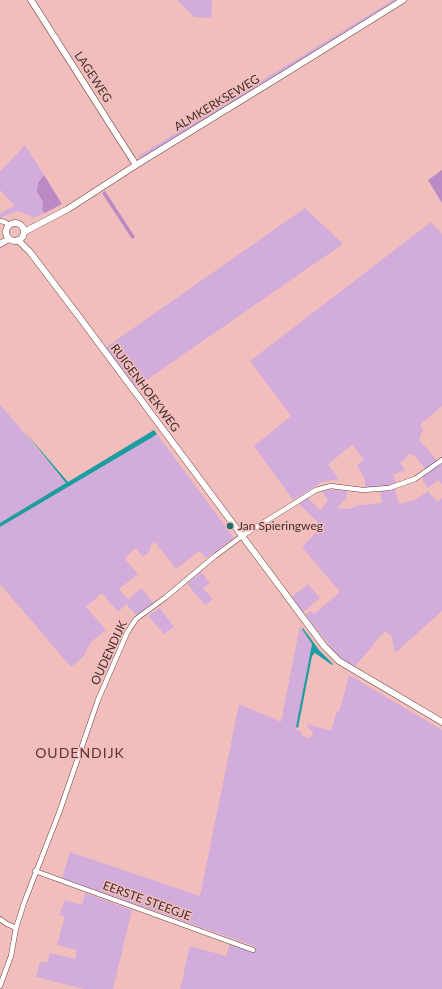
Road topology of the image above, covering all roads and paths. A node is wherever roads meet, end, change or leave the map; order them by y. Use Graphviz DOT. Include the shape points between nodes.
graph roads {
  1 [pos="31,0"];
  2 [pos="403,0"];
  3 [pos="136,165"];
  4 [pos="0,221"];
  5 [pos="9,226"];
  6 [pos="22,234"];
  7 [pos="8,237"];
  8 [pos="0,239"];
  9 [pos="0,244"];
  10 [pos="442,460"];
  11 [pos="242,536"];
  12 [pos="442,722"];
  13 [pos="35,871"];
  14 [pos="0,919"];
  15 [pos="16,928"];
  16 [pos="253,950"];
  17 [pos="0,986"];
  1 -- 3 [label="street, LAGEWEG"];
  2 -- 3 [label="street, ALMKERKSEWEG"];
  3 -- 6 [label="street, ALMKERKSEWEG" via="68,209"];
  4 -- 5 [label="street"];
  5 -- 6 [label="street" via="14,223 20,225"];
  5 -- 7 [label="street" via="6,230"];
  6 -- 7 [label="street" via="15,241"];
  6 -- 11 [label="street, RUIGENHOEKWEG" via="30,252"];
  7 -- 8 [label="street"];
  7 -- 9 [label="street"];
  10 -- 11 [label="street, OUDENDIJK" via="415,479 389,488 363,490 331,486 316,490"];
  11 -- 12 [label="street" via="324,646 339,661"];
  11 -- 13 [label="street, OUDENDIJK" via="136,619 130,627 98,700 59,813"];
  13 -- 15 [label="street, OUDENDIJK"];
  13 -- 16 [label="street, EERSTE STEEGJE"];
  14 -- 15 [label="street"];
  15 -- 17 [label="street, OUDENDIJK" via="11,956"];
}
